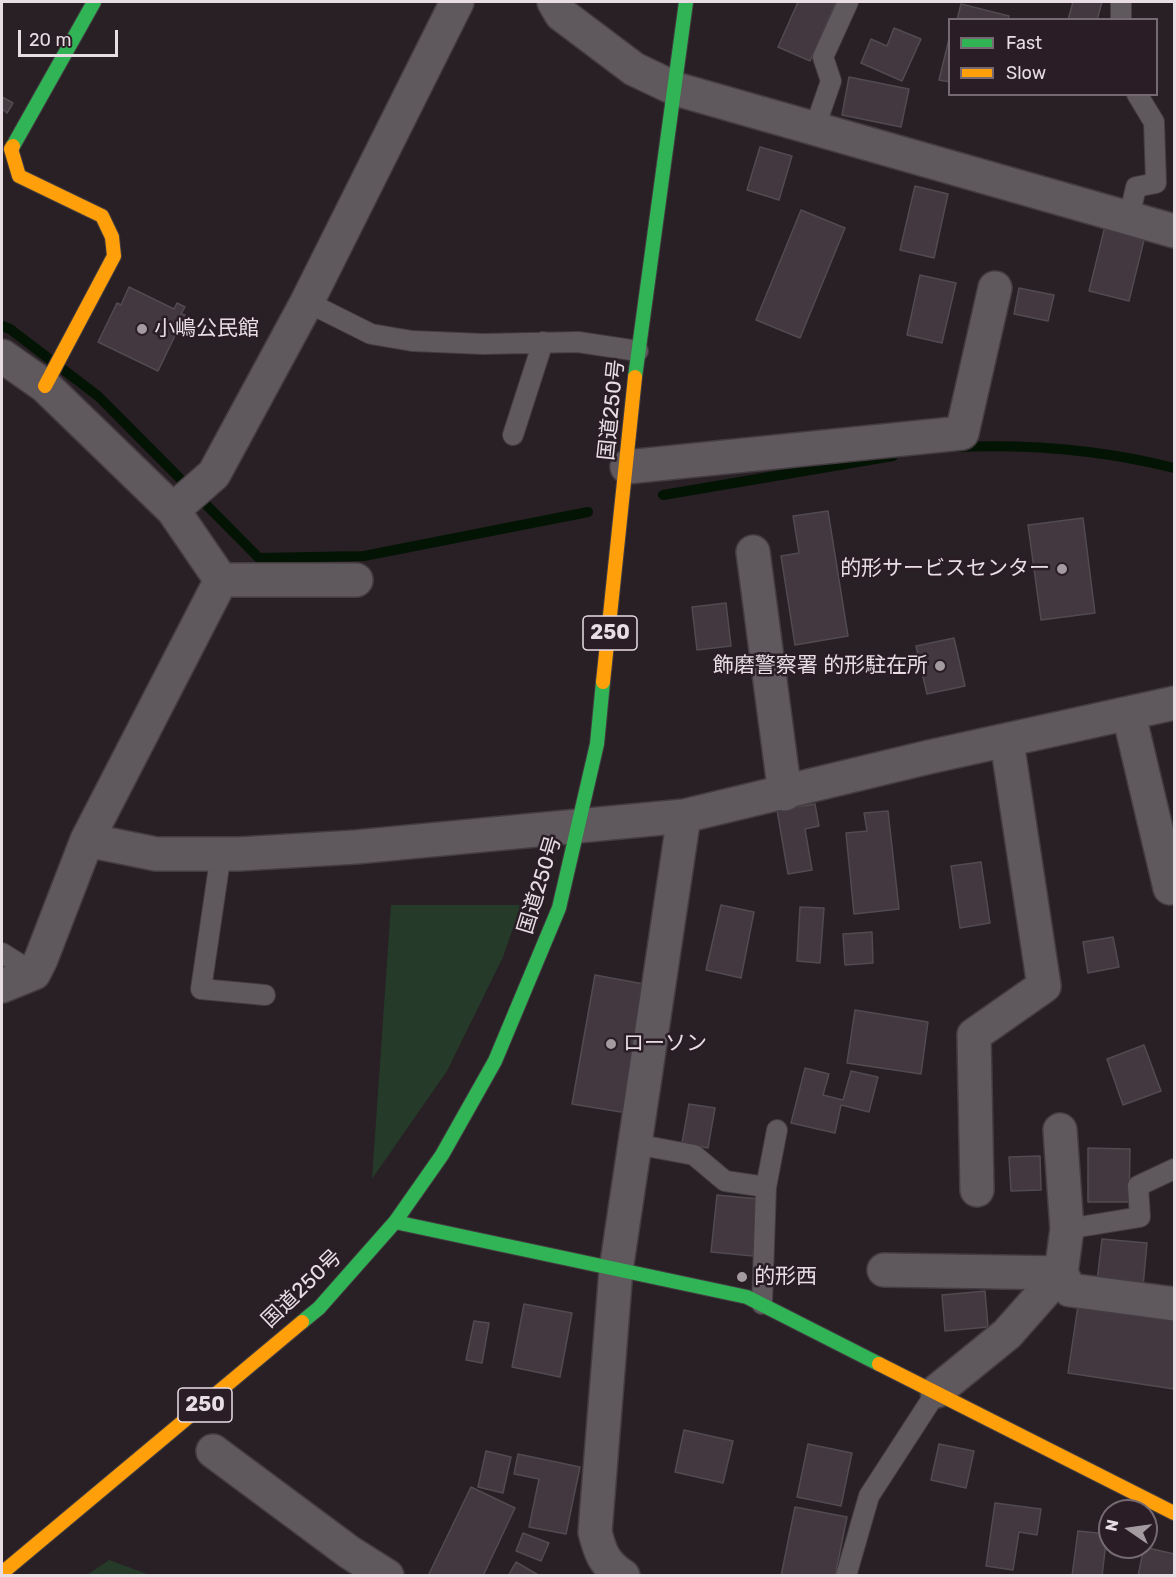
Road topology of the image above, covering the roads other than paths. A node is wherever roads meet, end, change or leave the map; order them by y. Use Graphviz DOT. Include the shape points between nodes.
graph roads {
  1 [pos="94,2"];
  2 [pos="457,2"];
  3 [pos="554,2"];
  4 [pos="686,2"];
  5 [pos="848,2"];
  6 [pos="1121,2"];
  7 [pos="1121,18"];
  8 [pos="676,89"];
  9 [pos="1138,96"];
  10 [pos="814,130"];
  11 [pos="1129,218"];
  12 [pos="1174,231"];
  13 [pos="995,288"];
  14 [pos="307,302"];
  15 [pos="543,342"];
  16 [pos="638,351"];
  17 [pos="2,356"];
  18 [pos="47,382"];
  19 [pos="513,435"];
  20 [pos="627,467"];
  21 [pos="177,507"];
  22 [pos="753,552"];
  23 [pos="220,580"];
  24 [pos="356,580"];
  25 [pos="1174,703"];
  26 [pos="1129,715"];
  27 [pos="1007,742"];
  28 [pos="785,794"];
  29 [pos="684,816"];
  30 [pos="580,826"];
  31 [pos="87,840"];
  32 [pos="221,853"];
  33 [pos="1170,888"];
  34 [pos="2,953"];
  35 [pos="34,973"];
  36 [pos="2,986"];
  37 [pos="265,995"];
  38 [pos="777,1130"];
  39 [pos="1060,1130"];
  40 [pos="635,1143"];
  41 [pos="1174,1169"];
  42 [pos="766,1186"];
  43 [pos="977,1190"];
  44 [pos="395,1222"];
  45 [pos="1067,1229"];
  46 [pos="616,1270"];
  47 [pos="884,1270"];
  48 [pos="1061,1273"];
  49 [pos="762,1304"];
  50 [pos="1174,1304"];
  51 [pos="937,1391"];
  52 [pos="213,1451"];
  53 [pos="1174,1513"];
  54 [pos="2,1573"];
  55 [pos="387,1575"];
  56 [pos="623,1575"];
  57 [pos="846,1575"];
  1 -- 18 [label="main road" via="11,149 20,176 102,216 112,237 114,256"];
  2 -- 14 [label="street"];
  3 -- 8 [label="street" via="561,14 634,69"];
  4 -- 8 [label="main road, 国道250号 / 250"];
  5 -- 10 [label="lane" via="823,57 831,81"];
  6 -- 7 [label="lane"];
  8 -- 10 [label="street"];
  8 -- 16 [label="main road, 国道250号 / 250"];
  9 -- 11 [label="lane" via="1154,122 1156,183 1136,187"];
  10 -- 11 [label="street"];
  11 -- 12 [label="street"];
  13 -- 20 [label="street" via="962,433"];
  14 -- 15 [label="lane" via="371,334 483,344"];
  14 -- 21 [label="street" via="214,474"];
  15 -- 16 [label="lane" via="578,342"];
  15 -- 19 [label="lane"];
  16 -- 20 [label="main road, 国道250号 / 250"];
  17 -- 18 [label="street"];
  18 -- 21 [label="street"];
  20 -- 30 [label="main road, 国道250号 / 250" via="597,744"];
  21 -- 23 [label="street"];
  22 -- 28 [label="street"];
  23 -- 24 [label="street"];
  23 -- 31 [label="street"];
  25 -- 26 [label="street"];
  26 -- 27 [label="street"];
  26 -- 33 [label="street"];
  27 -- 28 [label="street" via="929,757"];
  27 -- 43 [label="street" via="1044,986 974,1035"];
  28 -- 29 [label="street"];
  29 -- 30 [label="street"];
  29 -- 40 [label="street"];
  30 -- 32 [label="street" via="356,847"];
  30 -- 44 [label="main road, 国道250号 / 250" via="559,908 495,1061 442,1155"];
  31 -- 32 [label="street" via="156,854"];
  31 -- 35 [label="street"];
  32 -- 37 [label="lane" via="201,989"];
  34 -- 35 [label="lane"];
  35 -- 36 [label="street"];
  38 -- 42 [label="lane"];
  39 -- 45 [label="street"];
  40 -- 42 [label="lane" via="694,1155 725,1181"];
  40 -- 46 [label="street"];
  41 -- 45 [label="lane" via="1138,1186 1140,1217"];
  42 -- 49 [label="lane"];
  44 -- 46 [label="main road"];
  44 -- 54 [label="main road, 国道250号 / 250" via="319,1308"];
  45 -- 48 [label="street"];
  46 -- 49 [label="main road" via="747,1297"];
  46 -- 56 [label="street" via="595,1532 601,1556 611,1569"];
  47 -- 48 [label="street"];
  48 -- 50 [label="street" via="1070,1290"];
  48 -- 51 [label="street" via="1007,1334"];
  49 -- 51 [label="main road"];
  51 -- 53 [label="main road"];
  51 -- 57 [label="lane" via="869,1496"];
  52 -- 55 [label="street" via="349,1552"];
}
